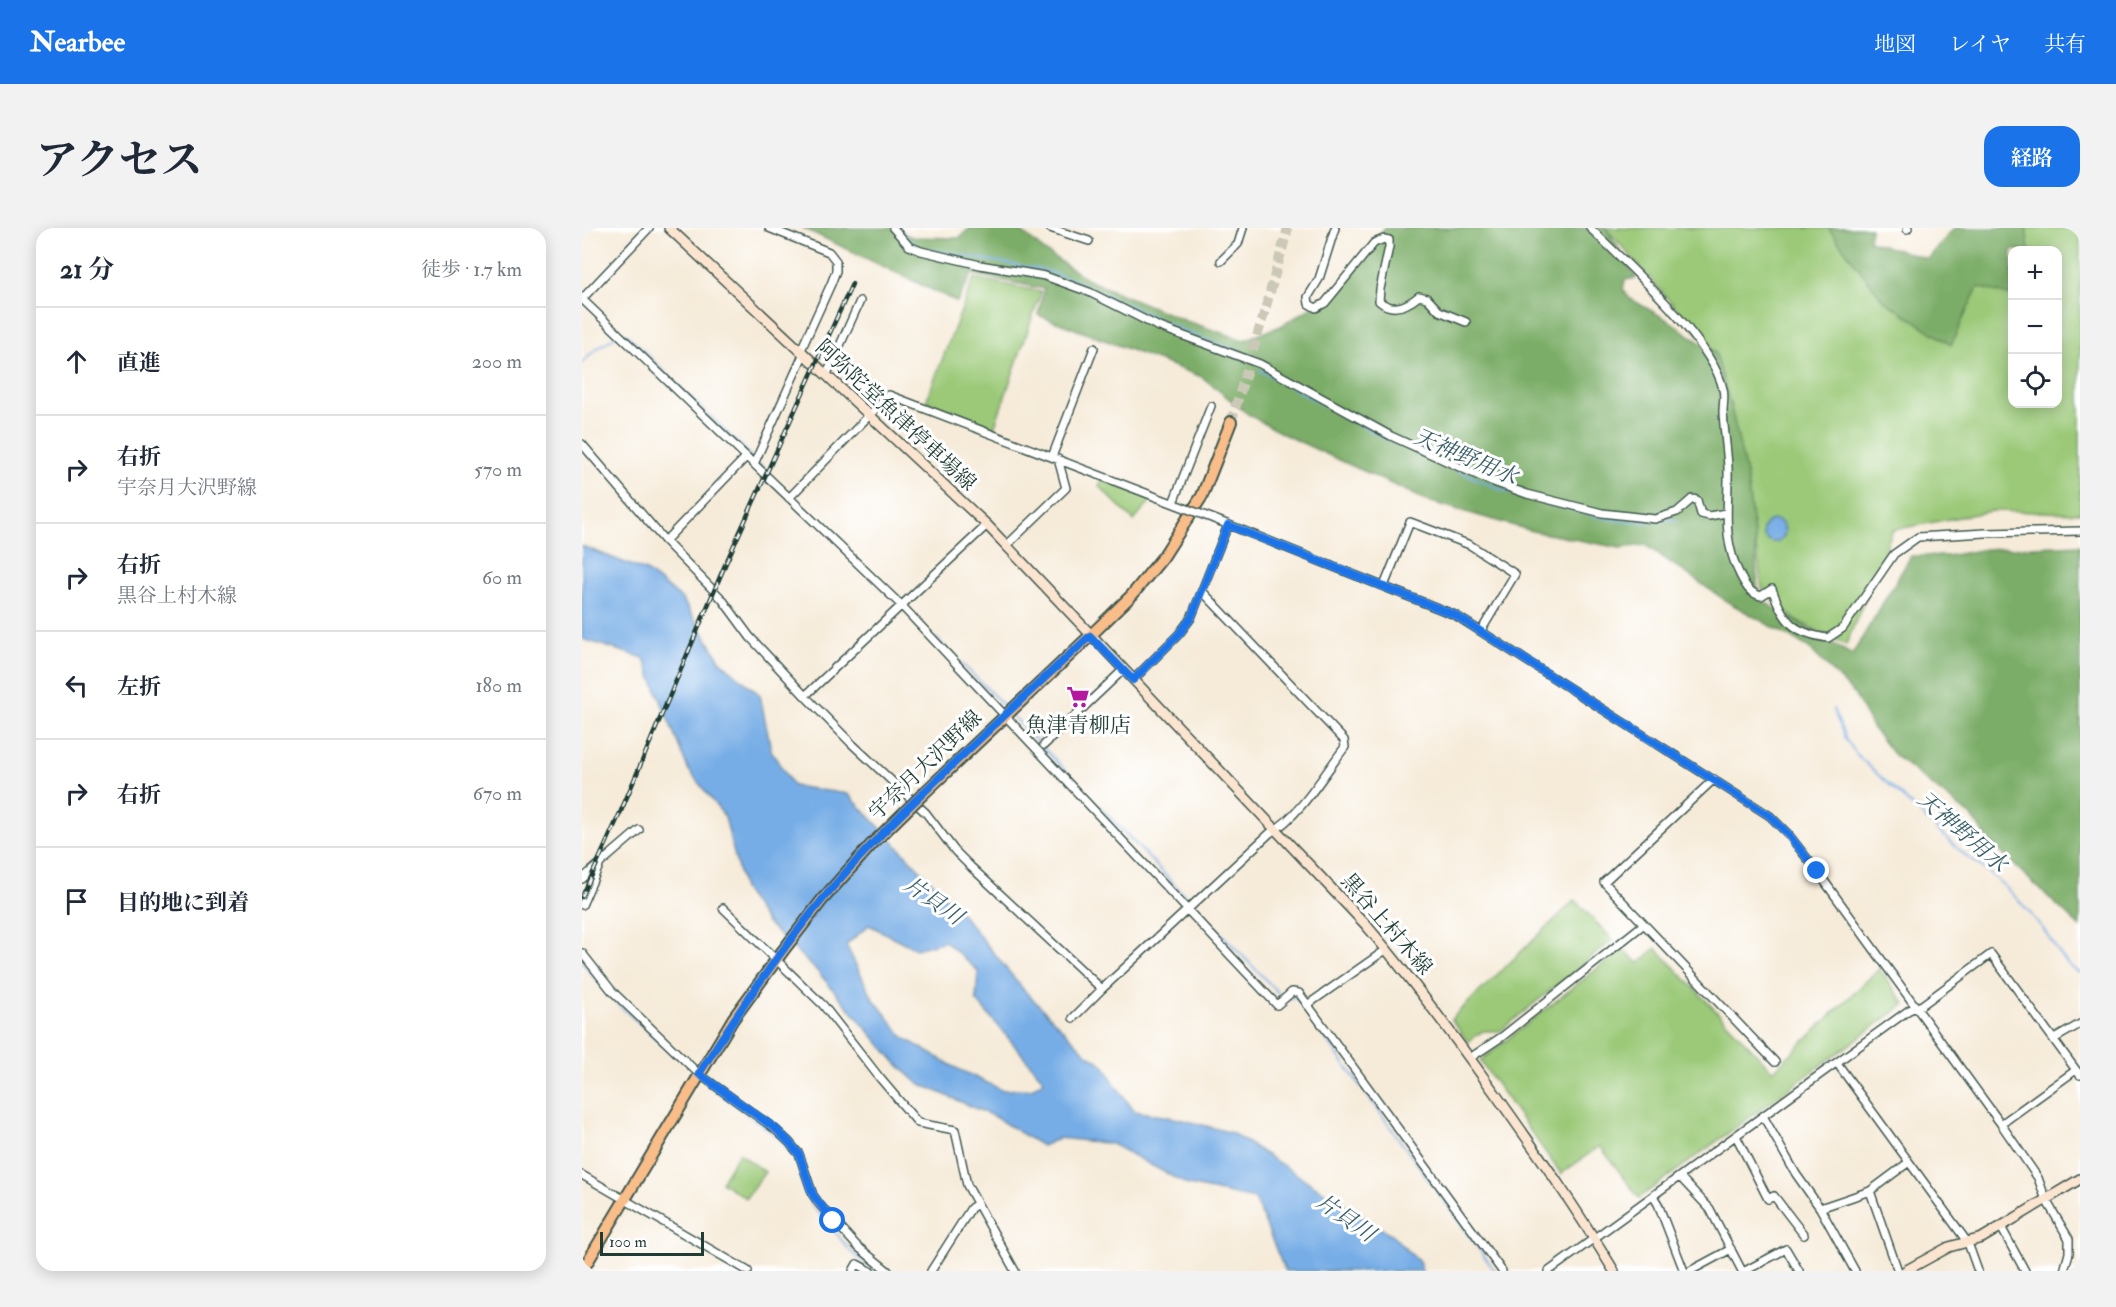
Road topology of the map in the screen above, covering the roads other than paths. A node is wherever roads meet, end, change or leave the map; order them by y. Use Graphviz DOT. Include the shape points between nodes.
graph roads {
  1 [pos="649,228"];
  2 [pos="669,228"];
  3 [pos="769,228"];
  4 [pos="892,228"];
  5 [pos="1050,228"];
  6 [pos="1243,228"];
  7 [pos="1335,228"];
  8 [pos="1590,228"];
  9 [pos="1089,241"];
  10 [pos="1221,261"];
  11 [pos="582,299"];
  12 [pos="860,301"];
  13 [pos="1466,322"];
  14 [pos="1094,348"];
  15 [pos="802,351"];
  16 [pos="827,374"];
  17 [pos="1211,406"];
  18 [pos="869,414"];
  19 [pos="1231,422"];
  20 [pos="582,444"];
  21 [pos="746,457"];
  22 [pos="1055,458"];
  23 [pos="754,464"];
  24 [pos="789,498"];
  25 [pos="1175,504"];
  26 [pos="1726,513"];
  27 [pos="987,525"];
  28 [pos="1228,525"];
  29 [pos="2080,531"];
  30 [pos="665,541"];
  31 [pos="1006,546"];
  32 [pos="1384,586"];
  33 [pos="1202,591"];
  34 [pos="901,605"];
  35 [pos="1481,631"];
  36 [pos="1090,636"];
  37 [pos="1123,670"];
  38 [pos="1133,680"];
  39 [pos="805,696"];
  40 [pos="1005,714"];
  41 [pos="1044,745"];
  42 [pos="1714,779"];
  43 [pos="639,830"];
  44 [pos="1275,830"];
  45 [pos="600,864"];
  46 [pos="582,879"];
  47 [pos="582,905"];
  48 [pos="723,908"];
  49 [pos="1188,909"];
  50 [pos="1644,924"];
  51 [pos="1387,949"];
  52 [pos="582,953"];
  53 [pos="779,955"];
  54 [pos="1102,989"];
  55 [pos="1307,1005"];
  56 [pos="1915,1008"];
  57 [pos="1073,1018"];
  58 [pos="2080,1024"];
  59 [pos="2054,1039"];
  60 [pos="1470,1058"];
  61 [pos="1775,1062"];
  62 [pos="1837,1063"];
  63 [pos="2078,1072"];
  64 [pos="699,1074"];
  65 [pos="1763,1116"];
  66 [pos="2001,1124"];
  67 [pos="1736,1136"];
  68 [pos="1909,1162"];
  69 [pos="582,1175"];
  70 [pos="1680,1177"];
  71 [pos="2080,1179"];
  72 [pos="1870,1191"];
  73 [pos="1653,1196"];
  74 [pos="624,1199"];
  75 [pos="2046,1200"];
  76 [pos="977,1204"];
  77 [pos="1820,1208"];
  78 [pos="2001,1227"];
  79 [pos="1804,1235"];
  80 [pos="1594,1238"];
  81 [pos="1968,1243"];
  82 [pos="1731,1249"];
  83 [pos="582,1271"];
  84 [pos="747,1271"];
  85 [pos="853,1271"];
  86 [pos="870,1271"];
  87 [pos="888,1271"];
  88 [pos="931,1271"];
  89 [pos="1015,1271"];
  90 [pos="1502,1271"];
  91 [pos="1549,1271"];
  92 [pos="1614,1271"];
  93 [pos="1684,1271"];
  94 [pos="1690,1271"];
  95 [pos="1744,1271"];
  96 [pos="1799,1271"];
  97 [pos="1855,1271"];
  98 [pos="1898,1271"];
  99 [pos="1905,1271"];
  100 [pos="1978,1271"];
  101 [pos="2025,1271"];
  102 [pos="2064,1271"];
  1 -- 11 [label="street"];
  2 -- 15 [label="main road, 阿弥陀堂魚津停車場線"];
  3 -- 15 [label="street" via="829,252 836,261 834,277"];
  4 -- 26 [label="street" via="909,246 921,251 1051,277 1089,292 1157,326 1260,364 1391,436 1527,494 1626,517 1670,516 1692,499 1699,503 1701,514"];
  5 -- 9 [label="street"];
  6 -- 10 [label="street" via="1238,244"];
  7 -- 13 [label="street" via="1319,279 1308,297 1310,304 1316,308 1325,303 1374,243 1384,239 1389,240 1389,247 1379,301 1398,308 1419,296 1427,298 1439,311"];
  8 -- 26 [label="street" via="1688,330 1718,374 1724,390"];
  11 -- 21 [label="street"];
  12 -- 16 [label="street"];
  14 -- 22 [label="street"];
  15 -- 16 [label="main road, 阿弥陀堂魚津停車場線"];
  15 -- 23 [label="street"];
  16 -- 18 [label="main road, 阿弥陀堂魚津停車場線"];
  17 -- 25 [label="street"];
  18 -- 22 [label="street" via="889,395"];
  18 -- 24 [label="street"];
  18 -- 27 [label="main road, 阿弥陀堂魚津停車場線"];
  19 -- 36 [label="main road, 宇奈月大沢野線" via="1203,496 1173,544 1132,595"];
  20 -- 30 [label="street"];
  21 -- 23 [label="street"];
  21 -- 30 [label="street"];
  22 -- 25 [label="street"];
  22 -- 31 [label="street" via="1066,488"];
  23 -- 24 [label="street"];
  24 -- 34 [label="street"];
  25 -- 28 [label="street, bridge"];
  26 -- 29 [label="street" via="1733,561 1746,586 1761,596 1772,589 1794,628 1828,638 1843,628 1894,555 1918,537"];
  27 -- 31 [label="main road, 阿弥陀堂魚津停車場線"];
  27 -- 34 [label="street"];
  28 -- 32 [label="street"];
  28 -- 33 [label="street"];
  30 -- 39 [label="street" via="722,599 750,637"];
  31 -- 36 [label="main road, 阿弥陀堂魚津停車場線"];
  32 -- 35 [label="street" via="1455,615"];
  32 -- 35 [label="street" via="1410,522 1470,545 1515,574"];
  33 -- 38 [label="street" via="1191,618 1179,634"];
  33 -- 44 [label="street" via="1344,741 1345,747 1310,793"];
  34 -- 39 [label="street"];
  34 -- 40 [label="street"];
  35 -- 42 [label="street"];
  36 -- 37 [label="main road, 黒谷上村木線"];
  36 -- 40 [label="main road, 宇奈月大沢野線"];
  37 -- 38 [label="main road, 黒谷上村木線"];
  37 -- 41 [label="street"];
  38 -- 44 [label="main road, 黒谷上村木線"];
  39 -- 54 [label="street" via="926,813 971,867"];
  40 -- 49 [label="street"];
  40 -- 53 [label="main road, 宇奈月大沢野線, bridge" via="871,845"];
  42 -- 50 [label="street" via="1604,882"];
  42 -- 56 [label="street" via="1770,816 1788,834"];
  43 -- 45 [label="street"];
  44 -- 49 [label="street"];
  44 -- 51 [label="main road, 黒谷上村木線"];
  45 -- 46 [label="street"];
  45 -- 47 [label="street"];
  48 -- 53 [label="street"];
  49 -- 54 [label="street"];
  49 -- 55 [label="street" via="1277,1005 1292,992 1299,993"];
  50 -- 60 [label="street"];
  50 -- 61 [label="street"];
  51 -- 55 [label="street"];
  51 -- 60 [label="main road, 黒谷上村木線"];
  52 -- 64 [label="street" via="612,992"];
  53 -- 64 [label="main road, 宇奈月大沢野線"];
  53 -- 76 [label="street" via="918,1123 955,1130 967,1185"];
  54 -- 57 [label="street"];
  55 -- 90 [label="street"];
  56 -- 59 [label="street" via="1991,954"];
  56 -- 62 [label="street"];
  56 -- 66 [label="street"];
  58 -- 59 [label="street"];
  59 -- 63 [label="street"];
  60 -- 80 [label="main road, 黒谷上村木線"];
  62 -- 65 [label="street"];
  62 -- 68 [label="street"];
  63 -- 66 [label="street"];
  64 -- 74 [label="main road, 宇奈月大沢野線"];
  64 -- 87 [label="street" via="789,1142 799,1154 820,1205 857,1246"];
  65 -- 67 [label="street"];
  65 -- 77 [label="street"];
  66 -- 75 [label="street" via="2038,1178"];
  67 -- 70 [label="street"];
  67 -- 79 [label="street" via="1768,1199 1774,1196"];
  68 -- 72 [label="street"];
  68 -- 81 [label="street"];
  69 -- 74 [label="street"];
  70 -- 73 [label="street"];
  70 -- 82 [label="street" via="1710,1209"];
  71 -- 75 [label="main road"];
  72 -- 77 [label="street"];
  72 -- 98 [label="street"];
  73 -- 80 [label="street"];
  73 -- 93 [label="street"];
  74 -- 83 [label="main road, 宇奈月大沢野線"];
  74 -- 84 [label="street"];
  75 -- 78 [label="main road"];
  75 -- 102 [label="street" via="2069,1239"];
  76 -- 88 [label="street"];
  76 -- 89 [label="street"];
  77 -- 97 [label="street"];
  78 -- 81 [label="main road"];
  78 -- 101 [label="street"];
  80 -- 91 [label="street"];
  80 -- 92 [label="main road, 黒谷上村木線"];
  81 -- 99 [label="main road" via="1949,1247"];
  81 -- 100 [label="street"];
  82 -- 94 [label="street"];
  82 -- 95 [label="street"];
  85 -- 86 [label="street" via="857,1264"];
  95 -- 96 [label="street" via="1786,1250"];
}
